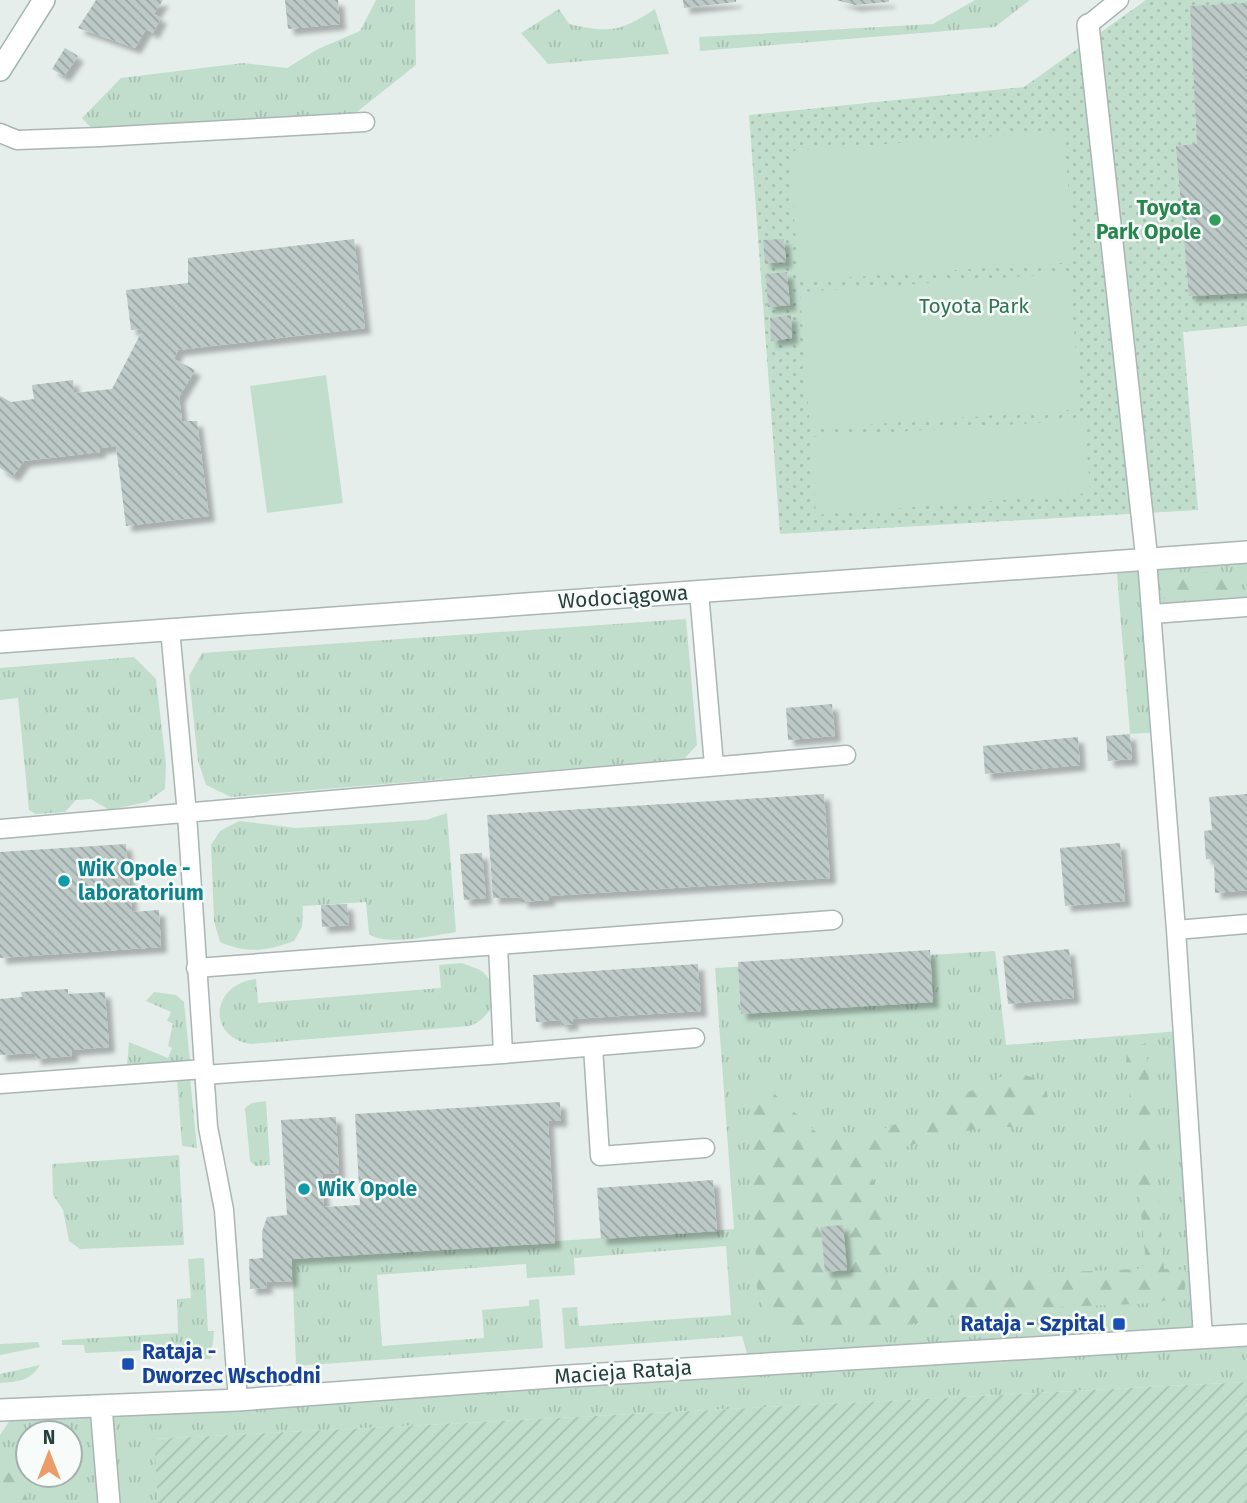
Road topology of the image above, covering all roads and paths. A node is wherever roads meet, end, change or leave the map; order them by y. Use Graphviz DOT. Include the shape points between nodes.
graph roads {
  1 [pos="44,0"];
  2 [pos="1119,0"];
  3 [pos="1088,25"];
  4 [pos="0,70"];
  5 [pos="365,122"];
  6 [pos="0,134"];
  7 [pos="1247,552"];
  8 [pos="1147,560"];
  9 [pos="699,592"];
  10 [pos="1247,607"];
  11 [pos="1152,614"];
  12 [pos="170,629"];
  13 [pos="0,642"];
  14 [pos="846,755"];
  15 [pos="714,765"];
  16 [pos="187,814"];
  17 [pos="0,829"];
  18 [pos="833,920"];
  19 [pos="1247,924"];
  20 [pos="1176,930"];
  21 [pos="498,945"];
  22 [pos="196,968"];
  23 [pos="695,1038"];
  24 [pos="593,1047"];
  25 [pos="503,1054"];
  26 [pos="204,1072"];
  27 [pos="0,1084"];
  28 [pos="705,1148"];
  29 [pos="1247,1335"];
  30 [pos="1203,1338"];
  31 [pos="238,1400"];
  32 [pos="101,1406"];
  33 [pos="0,1410"];
  34 [pos="109,1503"];
  1 -- 4 [label="street"];
  2 -- 3 [label="lane"];
  3 -- 8 [label="street"];
  5 -- 6 [label="lane" via="17,140"];
  7 -- 8 [label="street, Wodociągowa"];
  8 -- 9 [label="street, Wodociągowa"];
  8 -- 11 [label="lane"];
  9 -- 12 [label="street, Wodociągowa"];
  9 -- 15 [label="lane"];
  10 -- 11 [label="lane"];
  11 -- 20 [label="lane"];
  12 -- 13 [label="street, Wodociągowa"];
  12 -- 16 [label="lane"];
  14 -- 15 [label="lane"];
  15 -- 16 [label="lane"];
  16 -- 17 [label="lane"];
  16 -- 22 [label="lane"];
  18 -- 21 [label="lane"];
  19 -- 20 [label="lane"];
  20 -- 30 [label="lane"];
  21 -- 22 [label="lane"];
  21 -- 25 [label="lane"];
  22 -- 26 [label="lane"];
  23 -- 24 [label="lane"];
  24 -- 25 [label="lane"];
  24 -- 28 [label="lane" via="600,1156"];
  25 -- 26 [label="lane"];
  26 -- 27 [label="lane"];
  26 -- 31 [label="lane" via="208,1127 224,1210"];
  29 -- 30 [label="street, Macieja Rataja"];
  30 -- 31 [label="street, Macieja Rataja"];
  31 -- 32 [label="street, Macieja Rataja"];
  32 -- 33 [label="street, Macieja Rataja"];
  32 -- 34 [label="street"];
}
